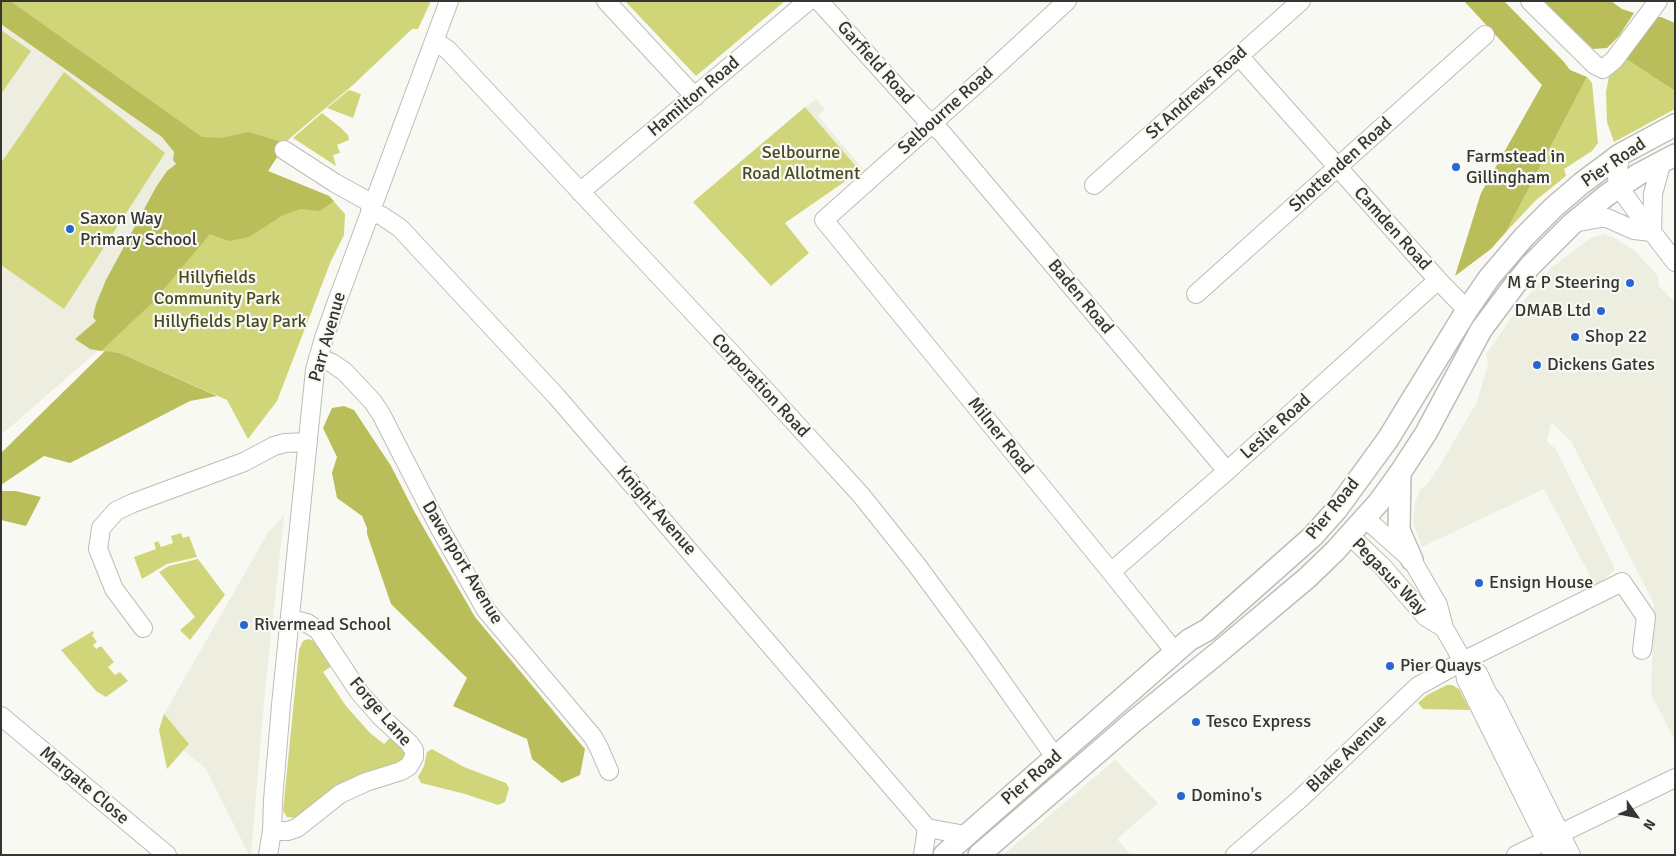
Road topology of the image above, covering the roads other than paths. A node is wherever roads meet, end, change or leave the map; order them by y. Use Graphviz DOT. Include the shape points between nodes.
graph roads {
  1 [pos="449,1"];
  2 [pos="606,1"];
  3 [pos="808,1"];
  4 [pos="819,1"];
  5 [pos="1067,1"];
  6 [pos="1301,1"];
  7 [pos="1530,1"];
  8 [pos="1658,1"];
  9 [pos="1485,35"];
  10 [pos="435,41"];
  11 [pos="1239,56"];
  12 [pos="695,97"];
  13 [pos="932,124"];
  14 [pos="1675,125"];
  15 [pos="284,150"];
  16 [pos="1622,154"];
  17 [pos="1668,158"];
  18 [pos="1338,168"];
  19 [pos="1094,185"];
  20 [pos="1619,186"];
  21 [pos="580,192"];
  22 [pos="372,207"];
  23 [pos="824,220"];
  24 [pos="1573,223"];
  25 [pos="1652,232"];
  26 [pos="1675,262"];
  27 [pos="1438,280"];
  28 [pos="1196,294"];
  29 [pos="1467,310"];
  30 [pos="318,358"];
  31 [pos="308,442"];
  32 [pos="1227,471"];
  33 [pos="1400,473"];
  34 [pos="1337,509"];
  35 [pos="1366,518"];
  36 [pos="1350,536"];
  37 [pos="1412,560"];
  38 [pos="1111,572"];
  39 [pos="290,619"];
  40 [pos="143,628"];
  41 [pos="1444,628"];
  42 [pos="1642,650"];
  43 [pos="1175,652"];
  44 [pos="1463,661"];
  45 [pos="1,716"];
  46 [pos="1055,757"];
  47 [pos="609,771"];
  48 [pos="1675,778"];
  49 [pos="927,828"];
  50 [pos="272,831"];
  51 [pos="965,835"];
  52 [pos="1553,843"];
  53 [pos="168,855"];
  54 [pos="268,855"];
  55 [pos="923,855"];
  56 [pos="944,855"];
  57 [pos="979,855"];
  58 [pos="1235,855"];
  59 [pos="1516,855"];
  60 [pos="1570,855"];
  1 -- 10 [label="street, Parr Avenue"];
  2 -- 12 [label="street"];
  3 -- 12 [label="street, Hamilton Road"];
  4 -- 13 [label="street, Garfield Road"];
  5 -- 13 [label="street, Selbourne Road"];
  6 -- 11 [label="street, St Andrews Road"];
  7 -- 8 [label="street" via="1595,65 1603,68 1614,60"];
  9 -- 18 [label="street, Shottenden Road"];
  10 -- 21 [label="street, Corporation Road" via="448,50"];
  10 -- 22 [label="street, Parr Avenue"];
  11 -- 18 [label="street, Camden Road"];
  11 -- 19 [label="street, St Andrews Road"];
  12 -- 21 [label="street, Hamilton Road"];
  13 -- 23 [label="street, Selbourne Road"];
  13 -- 32 [label="street, Baden Road"];
  14 -- 16 [label="main road, Pier Road"];
  15 -- 22 [label="street, Knight Avenue"];
  16 -- 20 [label="street" via="1617,178"];
  16 -- 29 [label="main road, Pier Road" via="1576,188 1535,226 1495,271"];
  17 -- 20 [label="main road, Pier Road"];
  17 -- 25 [label="street" via="1653,194"];
  18 -- 27 [label="street, Camden Road"];
  18 -- 28 [label="street, Shottenden Road"];
  20 -- 24 [label="main road, Pier Road"];
  20 -- 25 [label="street"];
  21 -- 46 [label="street, Corporation Road" via="861,495 916,564"];
  22 -- 30 [label="street, Parr Avenue"];
  22 -- 49 [label="street, Knight Avenue" via="400,228 558,397"];
  23 -- 38 [label="street, Milner Road"];
  24 -- 25 [label="street" via="1607,218 1634,230"];
  24 -- 33 [label="main road, Pier Road" via="1530,266 1481,330 1426,433"];
  25 -- 26 [label="street"];
  27 -- 29 [label="street, Camden Road"];
  27 -- 32 [label="street, Leslie Road"];
  29 -- 34 [label="main road, Pier Road" via="1388,438"];
  30 -- 31 [label="street, Parr Avenue"];
  30 -- 47 [label="street, Davenport Avenue" via="344,372 373,402 486,610 593,737"];
  31 -- 39 [label="street"];
  31 -- 40 [label="street" via="274,446 244,462 116,511 101,528 98,549 114,589"];
  32 -- 38 [label="street, Leslie Road"];
  33 -- 35 [label="main road, Pier Road"];
  33 -- 37 [label="main road" via="1399,530"];
  34 -- 35 [label="main road, Pegasus Way"];
  34 -- 36 [label="main road, Pegasus Way"];
  34 -- 43 [label="main road, Pier Road" via="1313,536 1207,630"];
  35 -- 36 [label="main road, Pier Road"];
  35 -- 37 [label="street, Pegasus Way"];
  36 -- 41 [label="street, Pegasus Way" via="1382,566 1426,617"];
  36 -- 57 [label="main road, Pier Road" via="1292,590"];
  37 -- 41 [label="street, Pegasus Way" via="1438,605"];
  38 -- 43 [label="street, Milner Road"];
  39 -- 50 [label="street"];
  39 -- 50 [label="street, Forge Lane" via="307,623 320,632 358,692 410,745 414,757 400,772 340,794 297,828"];
  41 -- 44 [label="street, Pegasus Way"];
  42 -- 44 [label="street" via="1646,617 1622,582"];
  43 -- 46 [label="main road, Pier Road"];
  44 -- 52 [label="street, Pegasus Way" via="1478,673 1495,703"];
  44 -- 58 [label="street, Blake Avenue" via="1418,686 1301,798"];
  45 -- 53 [label="street, Margate Close"];
  46 -- 51 [label="main road, Pier Road"];
  48 -- 52 [label="street"];
  49 -- 51 [label="street"];
  49 -- 55 [label="street"];
  50 -- 54 [label="street"];
  51 -- 56 [label="main road, Pier Road"];
  52 -- 59 [label="street"];
  52 -- 60 [label="street, Pegasus Way"];
}
